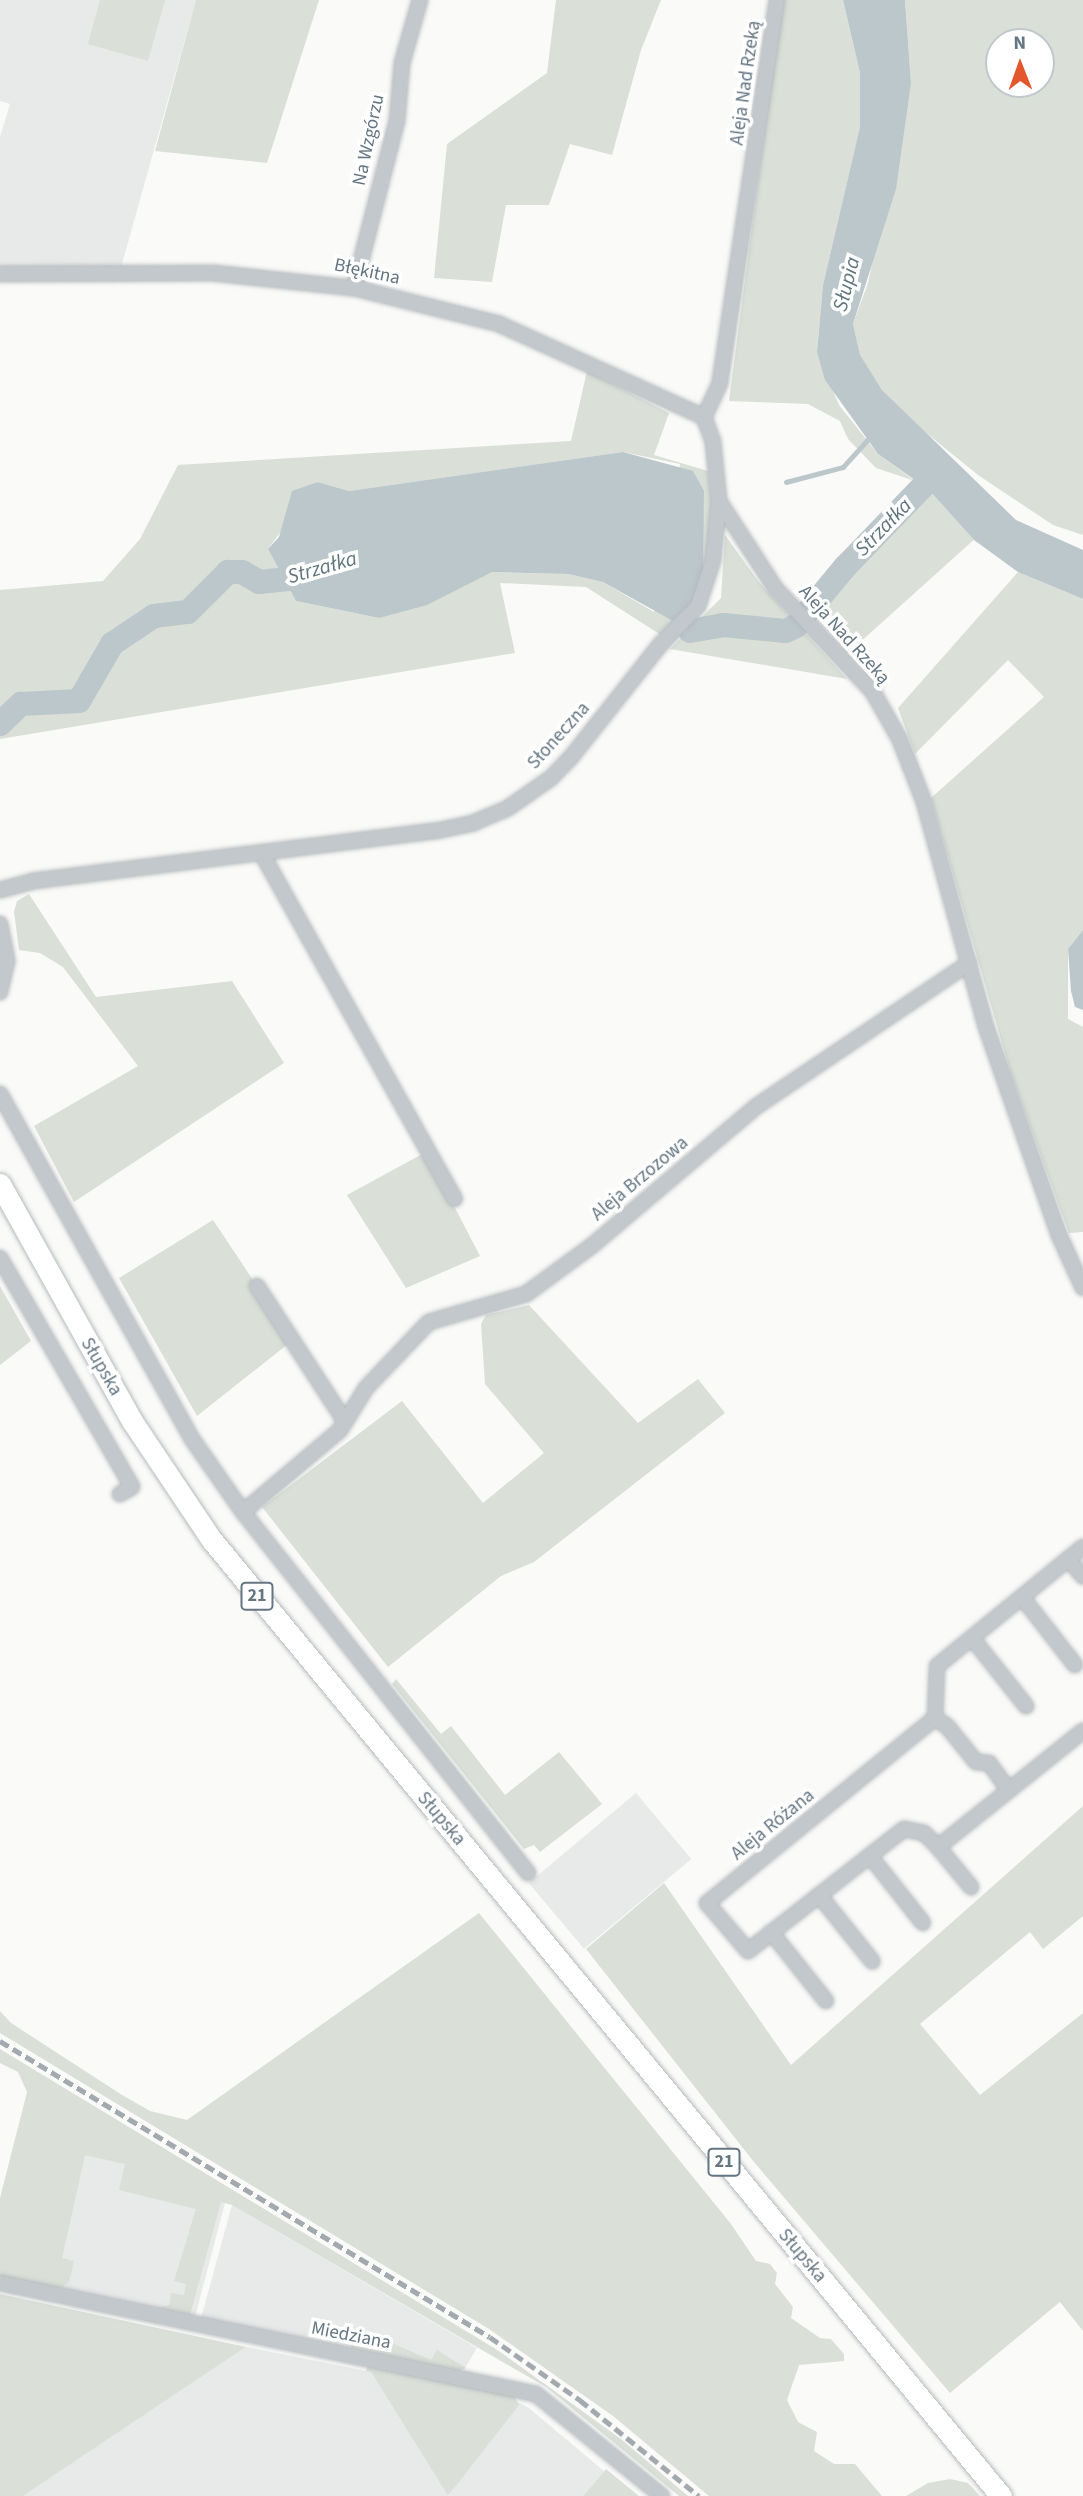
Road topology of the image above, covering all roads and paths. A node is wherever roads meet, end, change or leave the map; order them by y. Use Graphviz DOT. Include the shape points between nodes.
graph roads {
  1 [pos="420,0"];
  2 [pos="776,0"];
  3 [pos="0,274"];
  4 [pos="354,288"];
  5 [pos="704,417"];
  6 [pos="719,501"];
  7 [pos="262,854"];
  8 [pos="0,890"];
  9 [pos="0,924"];
  10 [pos="969,963"];
  11 [pos="0,992"];
  12 [pos="0,1094"];
  13 [pos="0,1184"];
  14 [pos="455,1199"];
  15 [pos="0,1258"];
  16 [pos="257,1286"];
  17 [pos="1083,1288"];
  18 [pos="344,1420"];
  19 [pos="120,1494"];
  20 [pos="243,1512"];
  21 [pos="1083,1546"];
  22 [pos="1069,1559"];
  23 [pos="1083,1576"];
  24 [pos="1022,1597"];
  25 [pos="972,1638"];
  26 [pos="1075,1665"];
  27 [pos="1026,1706"];
  28 [pos="935,1718"];
  29 [pos="1083,1731"];
  30 [pos="1008,1789"];
  31 [pos="938,1847"];
  32 [pos="870,1856"];
  33 [pos="528,1873"];
  34 [pos="971,1887"];
  35 [pos="819,1895"];
  36 [pos="923,1923"];
  37 [pos="771,1932"];
  38 [pos="872,1961"];
  39 [pos="826,2001"];
  40 [pos="0,2283"];
  41 [pos="662,2496"];
  42 [pos="1001,2496"];
  1 -- 4 [label="street, Na Wzgórzu" via="402,63 397,121"];
  2 -- 5 [label="street, Aleja Nad Rzeką" via="720,383"];
  3 -- 4 [label="street, Błękitna" via="213,273"];
  4 -- 5 [label="street, Błękitna" via="499,324"];
  5 -- 6 [label="street, Aleja Nad Rzeką" via="713,442"];
  6 -- 7 [label="street, Słoneczna" via="713,561 698,606 551,778 508,808 473,823"];
  6 -- 10 [label="street, Aleja Nad Rzeką" via="755,561 873,692 900,740 924,802"];
  7 -- 8 [label="street, Słoneczna" via="33,881"];
  7 -- 14 [label="street"];
  9 -- 11 [label="street" via="7,961"];
  10 -- 17 [label="street, Aleja Nad Rzeką" via="1004,1080"];
  10 -- 18 [label="street, Aleja Brzozowa" via="757,1106 594,1244 526,1294 429,1322 366,1388"];
  12 -- 20 [label="street" via="176,1413"];
  13 -- 42 [label="main road, Słupska / 21" via="132,1421 211,1539"];
  15 -- 19 [label="street" via="132,1487"];
  16 -- 18 [label="street"];
  18 -- 20 [label="street, Aleja Brzozowa" via="328,1442"];
  20 -- 33 [label="street"];
  21 -- 22 [label="street"];
  22 -- 23 [label="street"];
  22 -- 24 [label="street"];
  24 -- 25 [label="street"];
  24 -- 26 [label="street"];
  25 -- 27 [label="street"];
  25 -- 28 [label="street" via="937,1666"];
  28 -- 30 [label="street" via="976,1762 989,1763"];
  28 -- 37 [label="street, Aleja Różana" via="707,1903 748,1951"];
  29 -- 30 [label="street"];
  30 -- 31 [label="street"];
  31 -- 32 [label="street, Aleja Różana" via="924,1833 904,1829"];
  31 -- 34 [label="street, Aleja Różana"];
  32 -- 35 [label="street, Aleja Różana"];
  32 -- 36 [label="street"];
  35 -- 37 [label="street, Aleja Różana"];
  35 -- 38 [label="street"];
  37 -- 39 [label="street"];
  40 -- 41 [label="street, Miedziana" via="536,2394"];
}
